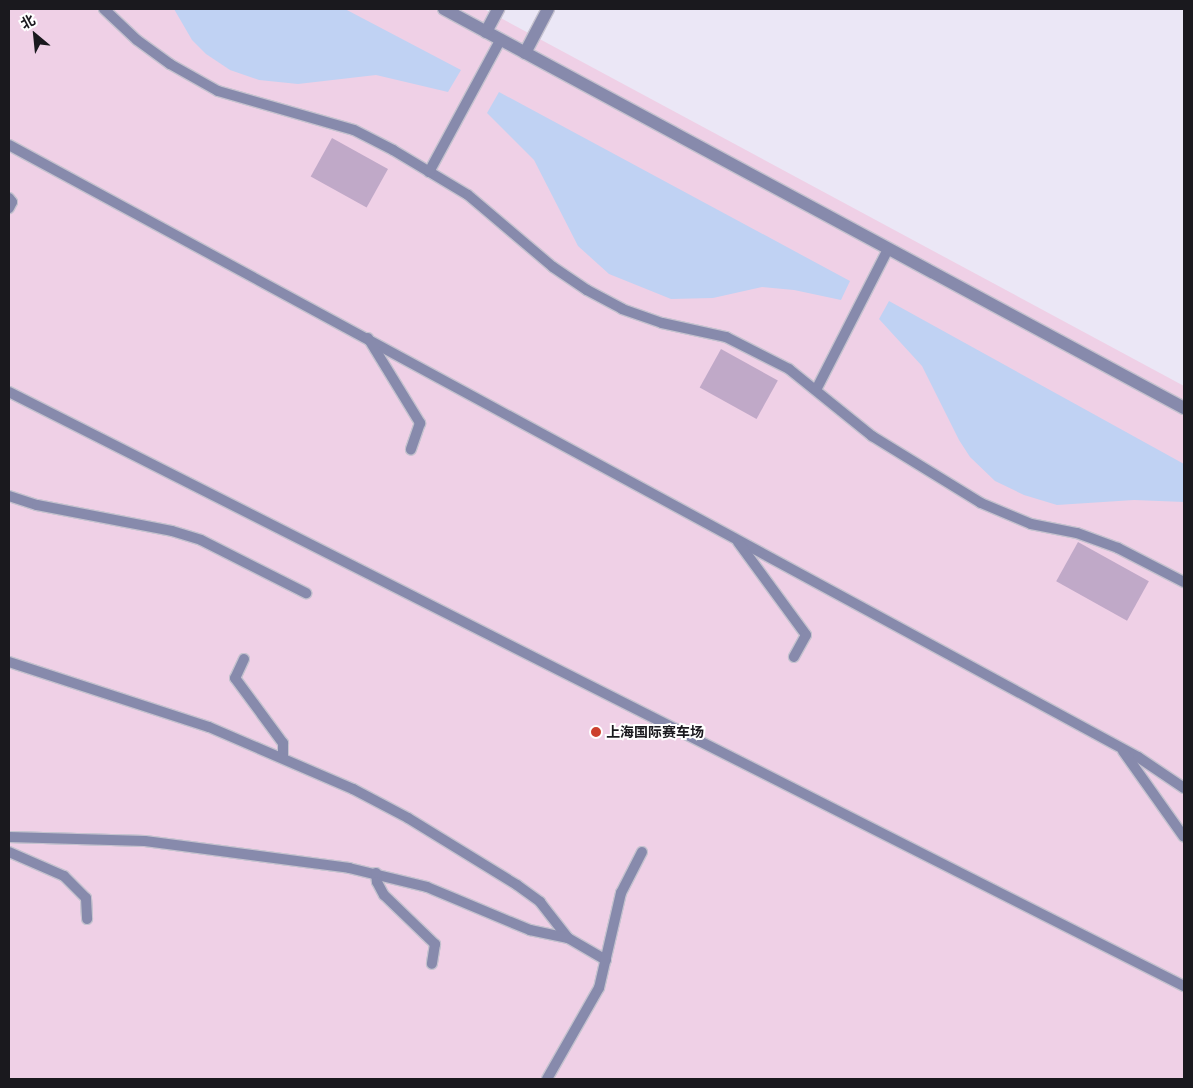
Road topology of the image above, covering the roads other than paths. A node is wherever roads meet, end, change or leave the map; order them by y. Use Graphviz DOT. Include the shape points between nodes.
graph roads {
  1 [pos="104,9"];
  2 [pos="444,9"];
  3 [pos="498,9"];
  4 [pos="548,9"];
  5 [pos="486,32"];
  6 [pos="500,39"];
  7 [pos="525,53"];
  8 [pos="9,145"];
  9 [pos="429,172"];
  10 [pos="9,198"];
  11 [pos="9,208"];
  12 [pos="888,249"];
  13 [pos="367,337"];
  14 [pos="816,390"];
  15 [pos="9,392"];
  16 [pos="1184,408"];
  17 [pos="412,449"];
  18 [pos="9,496"];
  19 [pos="736,540"];
  20 [pos="1184,582"];
  21 [pos="306,593"];
  22 [pos="794,657"];
  23 [pos="244,659"];
  24 [pos="9,662"];
  25 [pos="1121,748"];
  26 [pos="283,758"];
  27 [pos="1184,788"];
  28 [pos="1184,837"];
  29 [pos="9,838"];
  30 [pos="9,852"];
  31 [pos="642,852"];
  32 [pos="376,874"];
  33 [pos="87,919"];
  34 [pos="568,938"];
  35 [pos="606,960"];
  36 [pos="432,964"];
  37 [pos="1184,986"];
  38 [pos="547,1079"];
  1 -- 9 [label="lane" via="170,64 218,90 354,130"];
  2 -- 5 [label="street"];
  3 -- 5 [label="street"];
  4 -- 7 [label="street"];
  5 -- 6 [label="street"];
  6 -- 7 [label="street"];
  6 -- 9 [label="lane"];
  7 -- 12 [label="street"];
  8 -- 13 [label="lane"];
  9 -- 14 [label="lane" via="488,210 553,267 587,290 622,309 662,323 726,337 789,369"];
  10 -- 11 [label="lane" via="12,202"];
  12 -- 14 [label="lane"];
  12 -- 16 [label="street"];
  13 -- 17 [label="lane" via="420,423"];
  13 -- 19 [label="lane"];
  14 -- 20 [label="lane" via="872,436 981,503 1031,524 1077,533 1118,548"];
  15 -- 37 [label="lane"];
  18 -- 21 [label="lane" via="201,540"];
  19 -- 22 [label="lane" via="806,635"];
  19 -- 25 [label="lane"];
  23 -- 26 [label="lane" via="235,678 279,736 284,748"];
  24 -- 26 [label="lane" via="148,705"];
  25 -- 27 [label="lane"];
  25 -- 28 [label="lane"];
  26 -- 34 [label="lane" via="392,810 492,869 540,902"];
  29 -- 32 [label="lane" via="145,841 268,855"];
  30 -- 33 [label="lane" via="64,876 86,898"];
  31 -- 35 [label="lane" via="621,893"];
  32 -- 34 [label="lane" via="453,896 530,930"];
  32 -- 36 [label="lane" via="384,895 435,944"];
  34 -- 35 [label="lane"];
  35 -- 38 [label="lane" via="588,1012"];
}
